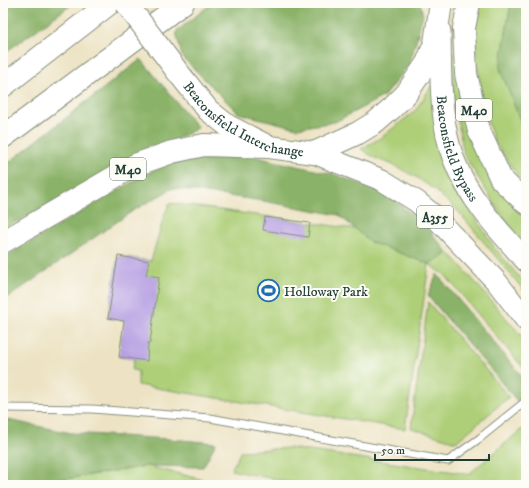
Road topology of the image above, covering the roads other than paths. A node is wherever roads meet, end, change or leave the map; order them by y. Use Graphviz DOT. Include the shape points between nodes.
graph roads {
  1 [pos="110,3"];
  2 [pos="126,3"];
  3 [pos="183,3"];
  4 [pos="469,3"];
  5 [pos="441,6"];
  6 [pos="3,86"];
  7 [pos="3,137"];
  8 [pos="269,148"];
  9 [pos="314,153"];
  10 [pos="526,203"];
  11 [pos="3,242"];
  12 [pos="526,262"];
  13 [pos="526,320"];
  14 [pos="526,401"];
  15 [pos="3,408"];
  1 -- 6 [label="highway"];
  2 -- 8 [label="highway, Beaconsfield Interchange, bridge" via="208,110 228,126"];
  3 -- 7 [label="highway"];
  4 -- 10 [label="highway, M40" via="464,28 466,74 479,131 501,179"];
  5 -- 9 [label="highway, Beaconsfield Interchange" via="435,43 427,63 406,94 376,122"];
  5 -- 12 [label="main road, Beaconsfield Bypass" via="441,78 448,142 462,178 476,201"];
  8 -- 9 [label="highway, Beaconsfield Interchange"];
  8 -- 11 [label="highway, M40" via="204,145 172,152 136,165"];
  9 -- 13 [label="main road, A355" via="377,177 416,201 432,214 496,281"];
  14 -- 15 [label="lane" via="448,461 210,418 92,409"];
}
